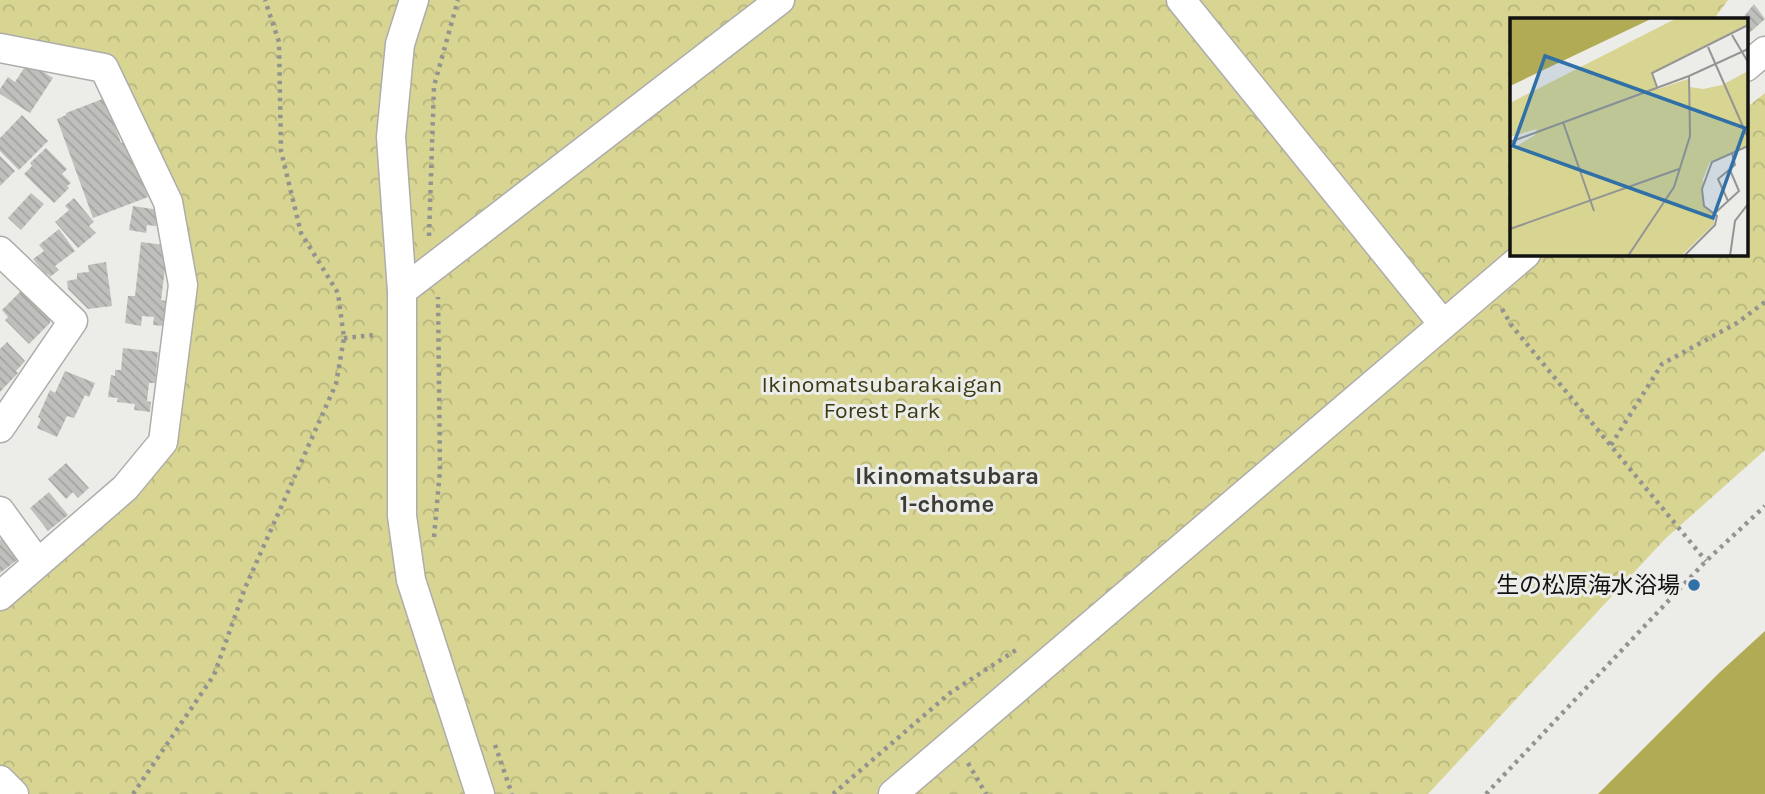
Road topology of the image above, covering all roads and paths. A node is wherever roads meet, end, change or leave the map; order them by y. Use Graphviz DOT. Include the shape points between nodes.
graph roads {
  1 [pos="265,0"];
  2 [pos="414,0"];
  3 [pos="458,0"];
  4 [pos="780,0"];
  5 [pos="1181,0"];
  6 [pos="0,48"];
  7 [pos="1765,51"];
  8 [pos="1748,65"];
  9 [pos="0,251"];
  10 [pos="1524,256"];
  11 [pos="421,277"];
  12 [pos="1488,285"];
  13 [pos="1765,302"];
  14 [pos="1443,324"];
  15 [pos="379,334"];
  16 [pos="344,338"];
  17 [pos="1,425"];
  18 [pos="1611,445"];
  19 [pos="1765,506"];
  20 [pos="0,511"];
  21 [pos="433,547"];
  22 [pos="1706,561"];
  23 [pos="37,562"];
  24 [pos="0,596"];
  25 [pos="1022,646"];
  26 [pos="494,742"];
  27 [pos="953,743"];
  28 [pos="0,780"];
  29 [pos="14,794"];
  30 [pos="133,794"];
  31 [pos="480,794"];
  32 [pos="512,794"];
  33 [pos="833,794"];
  34 [pos="893,794"];
  35 [pos="986,794"];
  36 [pos="1486,794"];
  1 -- 16 [label="path" via="279,43 281,150 301,233 338,293"];
  2 -- 11 [label="street" via="400,44 391,137"];
  3 -- 11 [label="path" via="433,86 429,257"];
  4 -- 11 [label="street"];
  5 -- 14 [label="street"];
  6 -- 23 [label="street" via="104,68 168,202 183,285 163,442 125,488"];
  7 -- 8 [label="street"];
  9 -- 17 [label="street" via="73,321"];
  10 -- 12 [label="street"];
  11 -- 21 [label="path" via="440,328 440,470"];
  11 -- 31 [label="street" via="402,516 411,580"];
  12 -- 14 [label="street"];
  12 -- 18 [label="path" via="1512,326"];
  13 -- 18 [label="path" via="1737,323 1662,364"];
  14 -- 27 [label="street"];
  15 -- 16 [label="path"];
  16 -- 30 [label="path" via="336,384 245,588 214,676"];
  18 -- 22 [label="path"];
  19 -- 22 [label="path"];
  20 -- 23 [label="street"];
  22 -- 36 [label="path"];
  23 -- 24 [label="street"];
  25 -- 33 [label="path" via="950,693"];
  26 -- 32 [label="path"];
  27 -- 34 [label="street"];
  27 -- 35 [label="path"];
  28 -- 29 [label="street"];
}
